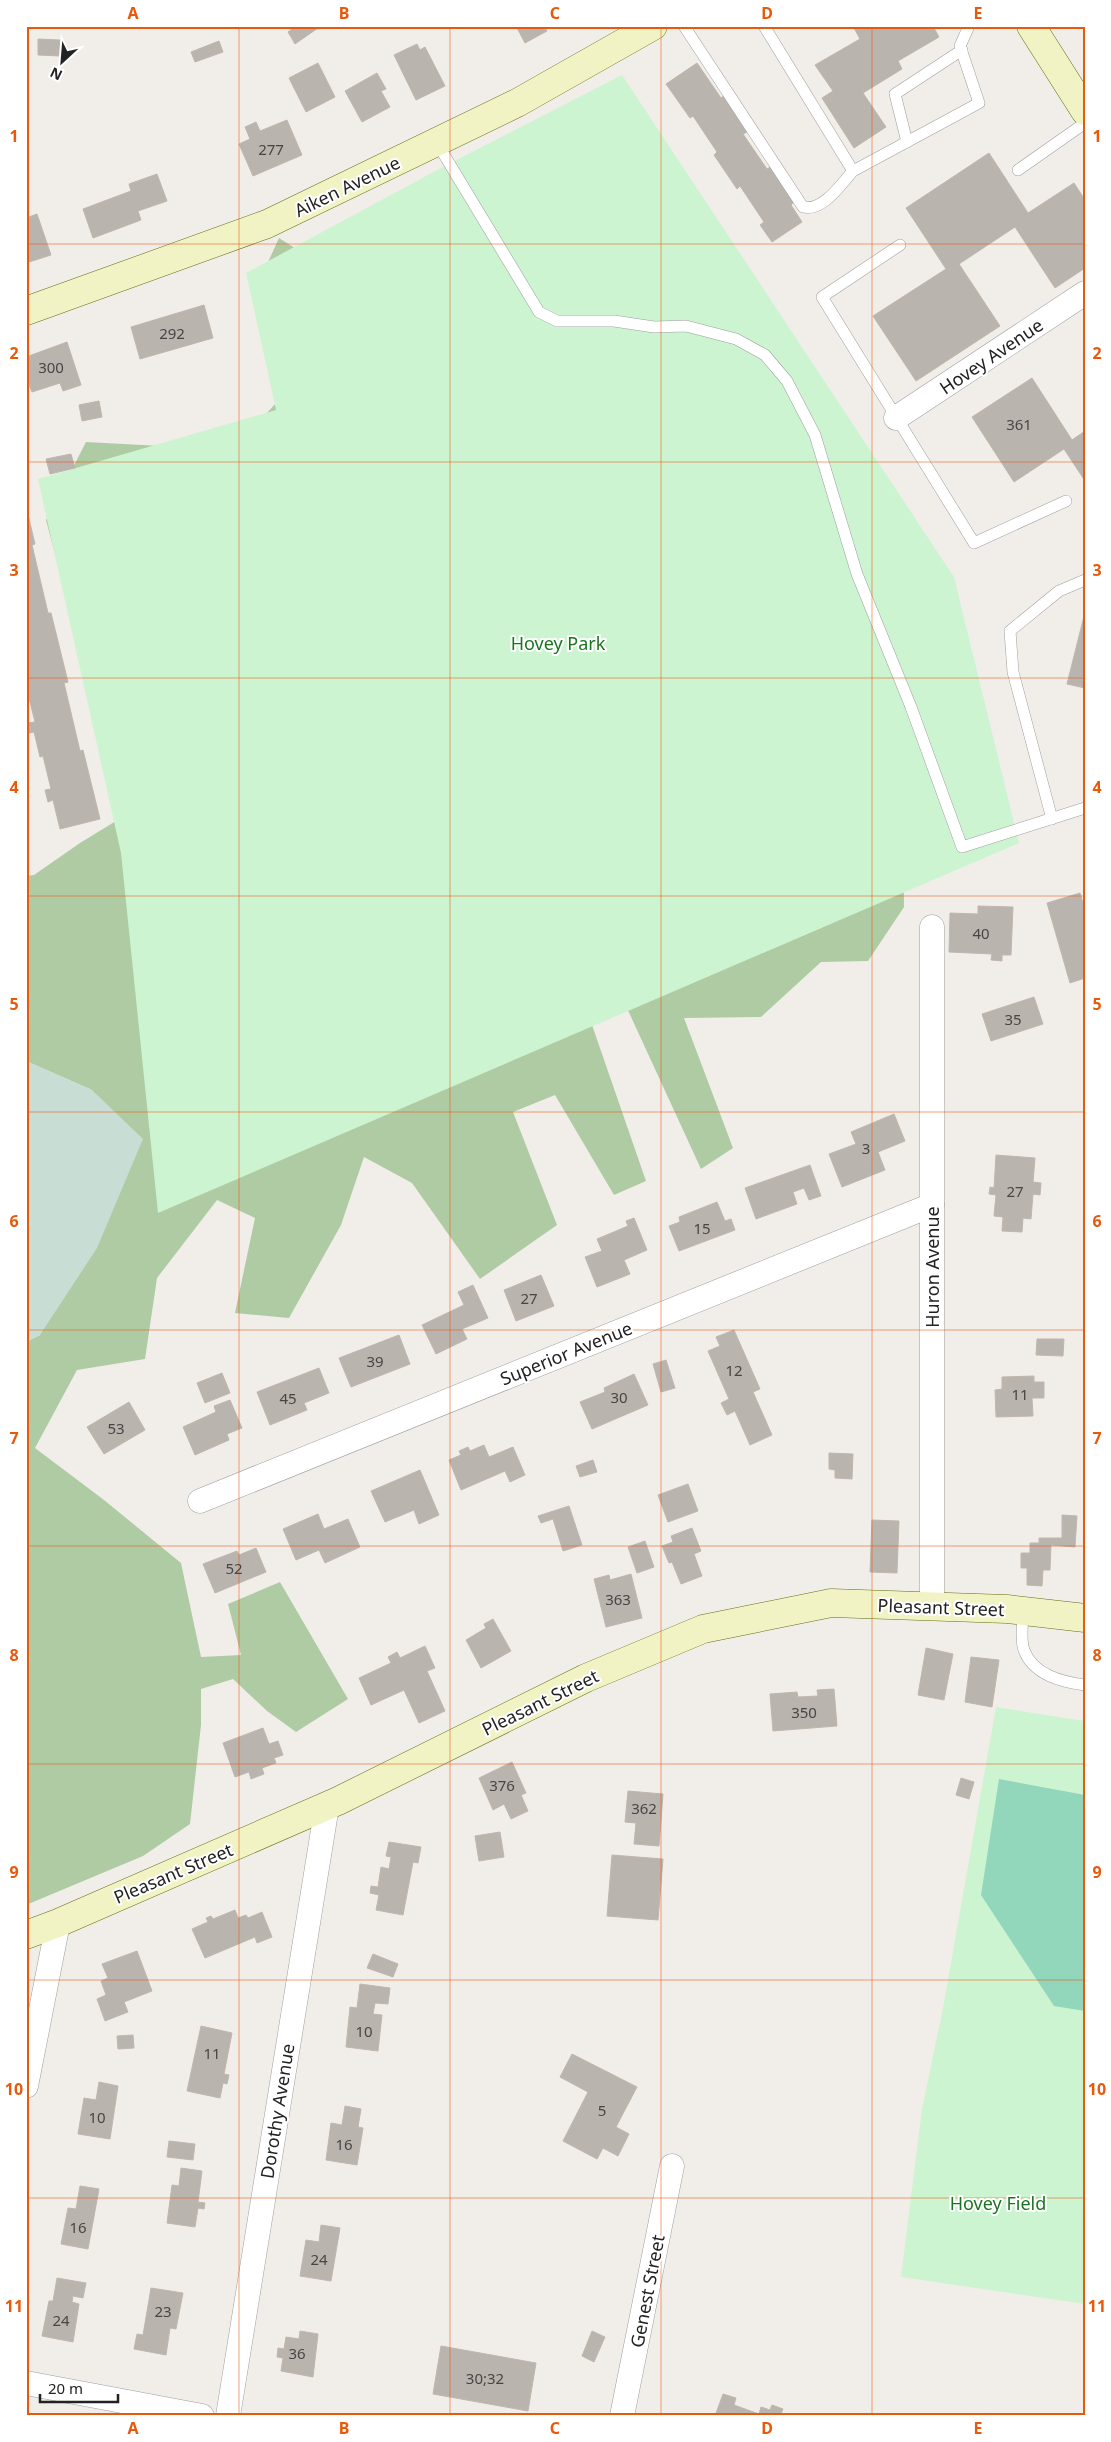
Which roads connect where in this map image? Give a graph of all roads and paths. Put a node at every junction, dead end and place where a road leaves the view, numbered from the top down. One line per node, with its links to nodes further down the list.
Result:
1 (653, 26): 10 (main road, Aiken Avenue)
2 (684, 26): 12 (lane)
3 (764, 26): 12 (lane)
4 (968, 26): 6 (lane)
5 (1031, 26): 7 (main road)
6 (962, 50): 9 (lane); 9 (lane)
7 (1085, 111)
8 (1085, 123): 11 (lane)
9 (907, 142): 12 (lane)
10 (437, 143): 15 (main road, Aiken Avenue); 20 (lane)
11 (1018, 170)
12 (853, 171)
13 (900, 245): 16 (lane)
14 (1085, 293): 16 (street, Hovey Avenue)
15 (26, 311)
16 (896, 418): 17 (lane)
17 (1066, 501)
18 (1085, 580): 20 (lane)
19 (1085, 808): 20 (lane)
20 (1052, 819)
21 (932, 927): 22 (street, Huron Avenue)
22 (932, 1205): 23 (street, Superior Avenue); 24 (street, Huron Avenue)
23 (200, 1501)
24 (932, 1607): 25 (main road, Pleasant Street); 28 (main road, Pleasant Street)
25 (1023, 1611): 26 (main road, Pleasant Street); 27 (lane)
26 (1085, 1618)
27 (1085, 1686)
28 (327, 1806): 29 (main road, Pleasant Street); 35 (street, Dorothy Avenue)
29 (58, 1923): 30 (main road, Pleasant Street); 31 (street)
30 (26, 1934)
31 (26, 2086)
32 (672, 2166): 36 (street, Genest Street)
33 (26, 2384): 34 (street)
34 (202, 2416)
35 (228, 2416)
36 (622, 2416)

